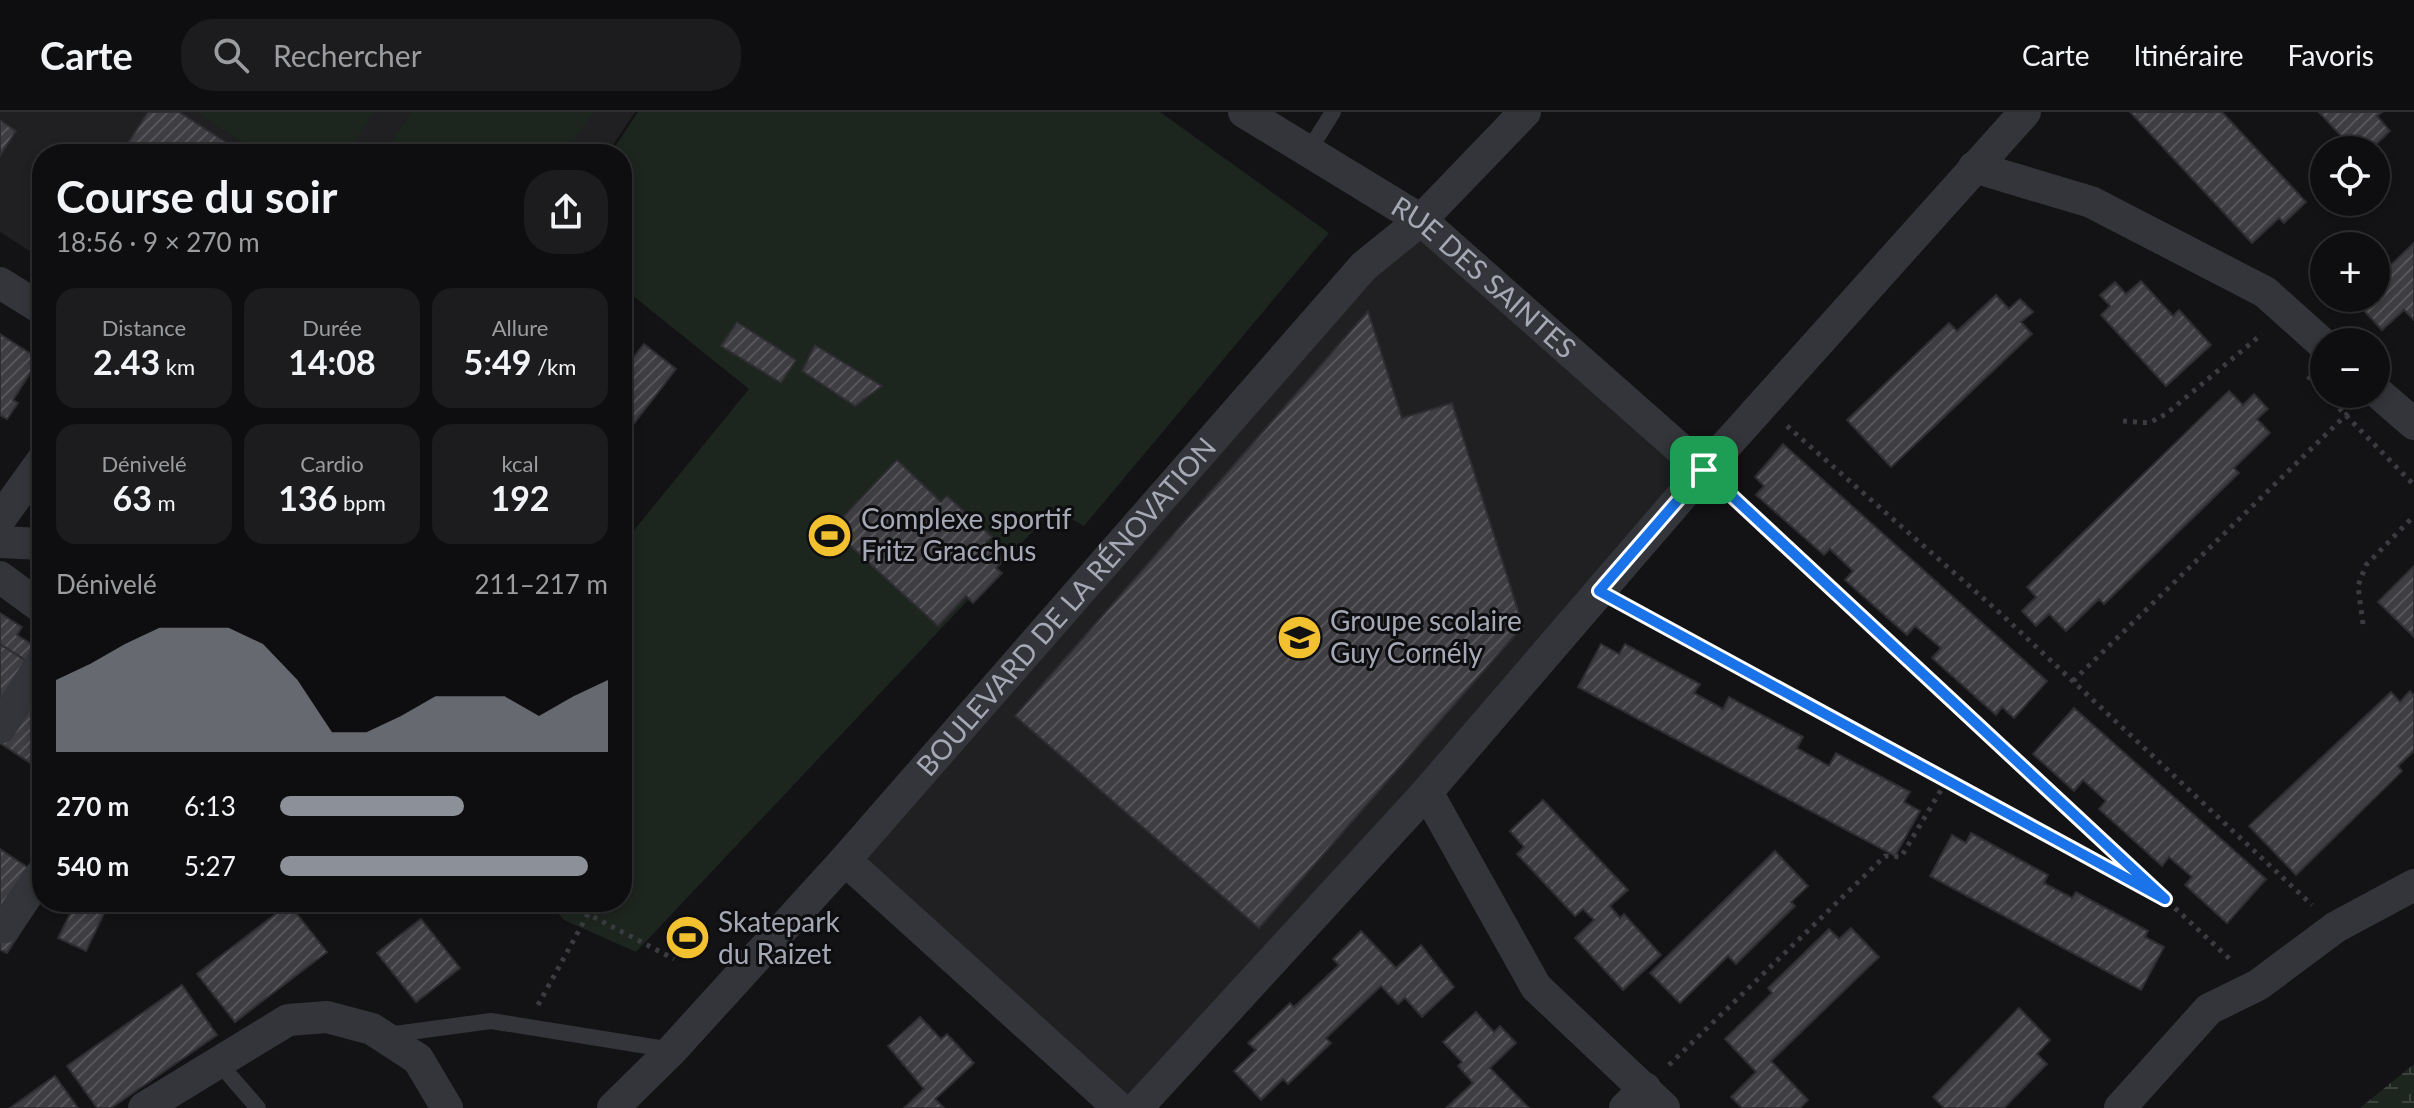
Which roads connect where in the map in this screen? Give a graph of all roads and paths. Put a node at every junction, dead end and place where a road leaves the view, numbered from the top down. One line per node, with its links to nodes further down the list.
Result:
1 (1244, 112): 5 (street, RUE DES SAINTES)
2 (1333, 112): 5 (lane)
3 (1525, 112): 7 (street, BOULEVARD DE LA RÉNOVATION)
4 (2025, 112): 6 (street)
5 (1308, 152): 7 (street, RUE DES SAINTES)
6 (1974, 167): 10 (street); 12 (street)
7 (1421, 220): 19 (street, RUE DES SAINTES); 35 (street, BOULEVARD DE LA RÉNOVATION)
8 (0, 283): 9 (street)
9 (32, 303)
10 (2287, 312): 11 (street); 17 (path)
11 (2310, 333)
12 (1763, 404): 19 (street); 31 (path)
13 (2339, 408): 16 (path)
14 (2354, 408): 16 (path)
15 (2384, 408): 18 (street)
16 (2346, 415): 21 (path); 31 (path)
17 (2123, 421)
18 (2414, 424)
19 (1704, 470): 27 (street); 38 (path)
20 (32, 472): 22 (street)
21 (2414, 485)
22 (5, 501)
23 (2414, 516): 29 (path)
24 (0, 542): 25 (street)
25 (32, 544)
26 (0, 577): 28 (street)
27 (1599, 591): 33 (path); 34 (street)
28 (32, 601)
29 (2363, 624)
30 (32, 678): 32 (street)
31 (2073, 681): 39 (path)
32 (0, 728)
33 (1947, 780): 38 (path); 47 (path)
34 (1427, 792): 47 (street); 53 (street)
35 (845, 860): 45 (street, BOULEVARD DE LA RÉNOVATION); 52 (street)
36 (2414, 885): 39 (street)
37 (32, 887): 40 (street)
38 (2165, 899): 42 (path)
39 (2336, 927): 42 (street)
40 (2, 929)
41 (674, 959): 43 (path)
42 (2258, 985): 54 (street)
43 (526, 1027): 44 (lane); 45 (lane)
44 (382, 1036): 46 (street); 50 (street)
45 (672, 1050): 51 (street, BOULEVARD DE LA RÉNOVATION)
46 (218, 1062): 48 (street); 49 (lane)
47 (1645, 1101)
48 (144, 1108)
49 (258, 1108)
50 (447, 1108)
51 (613, 1108)
52 (1119, 1108)
53 (1137, 1108)
54 (2120, 1108)

